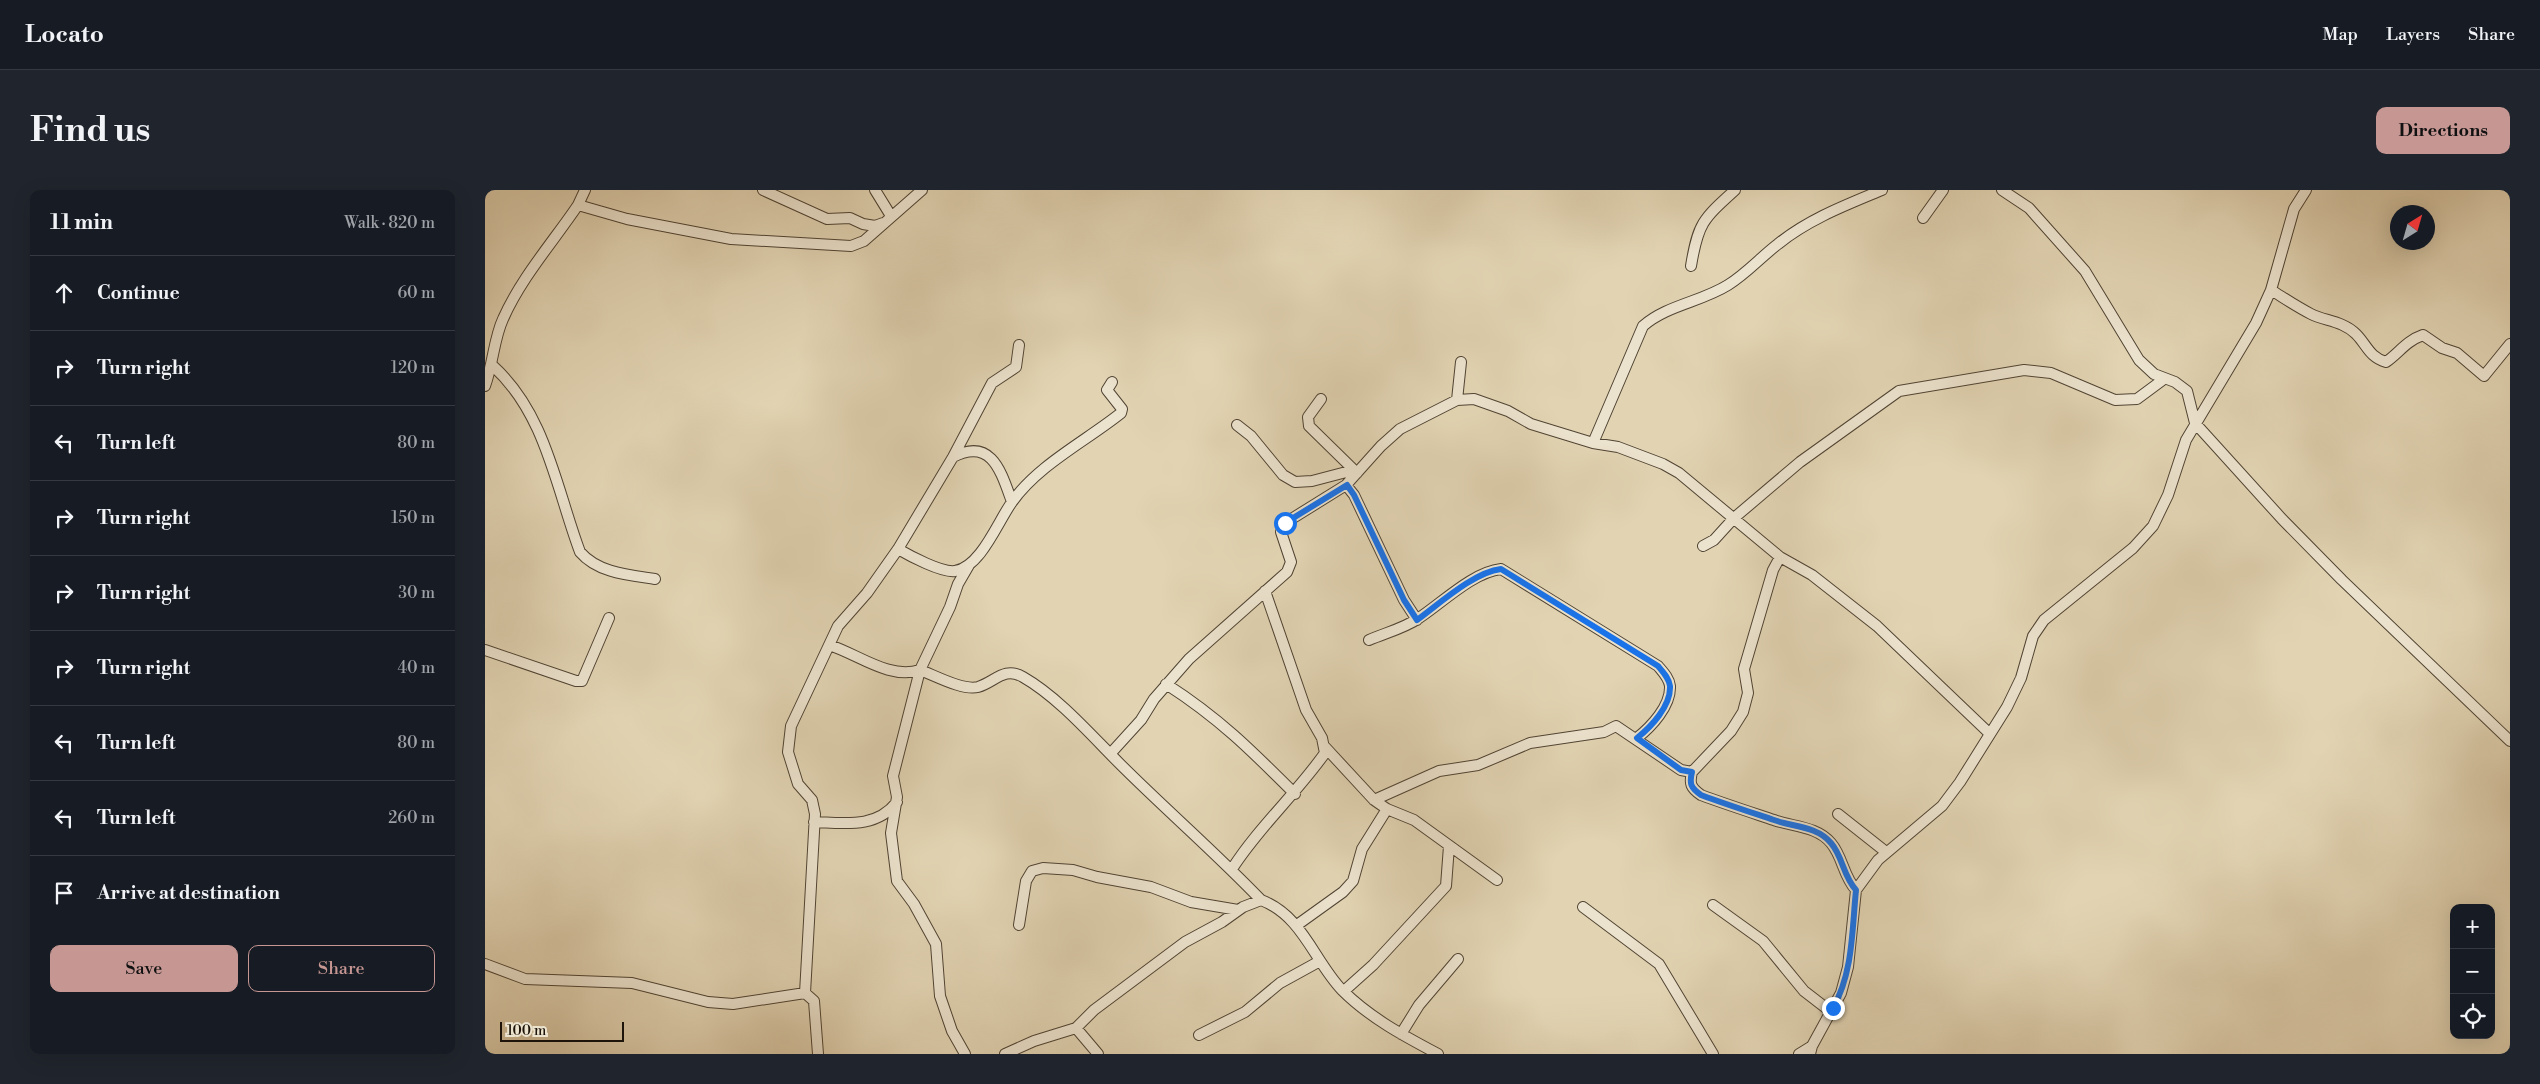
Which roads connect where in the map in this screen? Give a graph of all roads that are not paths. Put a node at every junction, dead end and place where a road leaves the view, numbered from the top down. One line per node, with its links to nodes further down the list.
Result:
1 (585, 190): 10 (street)
2 (763, 190): 12 (street)
3 (875, 190): 12 (street)
4 (922, 190): 12 (street)
5 (1735, 190): 13 (street)
6 (1882, 190): 26 (street)
7 (1943, 190): 11 (street)
8 (2002, 190): 19 (street)
9 (2306, 190): 14 (street)
10 (578, 205): 12 (street); 18 (street)
11 (1923, 218)
12 (887, 220)
13 (1691, 266)
14 (2271, 290): 15 (street); 24 (street)
15 (2510, 344)
16 (1019, 345): 27 (street)
17 (1461, 362): 23 (street)
18 (493, 366): 21 (street); 36 (street)
19 (2164, 379): 24 (street); 31 (street)
20 (1112, 382): 30 (street)
21 (485, 386)
22 (1321, 399): 28 (street)
23 (1457, 400): 26 (street); 28 (street)
24 (2195, 423): 45 (street); 47 (street)
25 (1237, 426): 28 (street)
26 (1593, 443): 31 (street)
27 (953, 457): 30 (street); 33 (street)
28 (1355, 472): 29 (street)
29 (1347, 485): 37 (street); 39 (street)
30 (1012, 502): 35 (street)
31 (1734, 518): 32 (street); 34 (street)
32 (1703, 546)
33 (898, 549): 35 (street); 41 (street)
34 (1780, 557): 45 (street); 50 (street)
35 (969, 565): 43 (street)
36 (655, 579)
37 (1265, 591): 44 (street); 48 (street)
38 (609, 618): 42 (street)
39 (1417, 620): 40 (street); 46 (street)
40 (1369, 640)
41 (829, 645): 43 (street); 56 (street)
42 (485, 650)
43 (920, 670): 49 (street); 53 (street)
44 (1166, 684): 49 (street); 51 (street)
45 (1989, 733): 58 (street)
46 (1637, 738): 50 (street); 52 (street)
47 (2510, 741)
48 (1325, 747): 51 (street); 52 (street)
49 (1111, 753): 59 (street)
50 (1692, 772): 61 (street)
51 (1295, 794): 59 (street)
52 (1374, 800): 54 (street)
53 (897, 802): 56 (street); 79 (street)
54 (1387, 809): 57 (street); 67 (street)
55 (1838, 814): 58 (street)
56 (815, 822): 72 (street)
57 (1449, 846): 60 (street); 71 (street)
58 (1887, 852): 61 (street)
59 (1232, 869): 62 (street)
60 (1497, 880)
61 (1856, 890): 73 (street)
62 (1261, 900): 65 (street); 67 (street)
63 (1713, 905): 73 (street)
64 (1583, 907): 83 (street)
65 (1238, 910): 66 (street); 74 (street)
66 (1019, 925)
67 (1297, 926): 69 (street)
68 (1459, 959): 75 (street)
69 (1320, 961): 71 (street); 76 (street)
70 (485, 964): 72 (street)
71 (1344, 992): 75 (street)
72 (805, 993): 78 (street)
73 (1833, 1008): 77 (street)
74 (1076, 1028): 80 (street); 81 (street)
75 (1401, 1034): 82 (street)
76 (1199, 1035)
77 (1811, 1050): 84 (street)
78 (818, 1054)
79 (965, 1054)
80 (1005, 1054)
81 (1098, 1054)
82 (1438, 1054)
83 (1713, 1054)
84 (1799, 1054)

